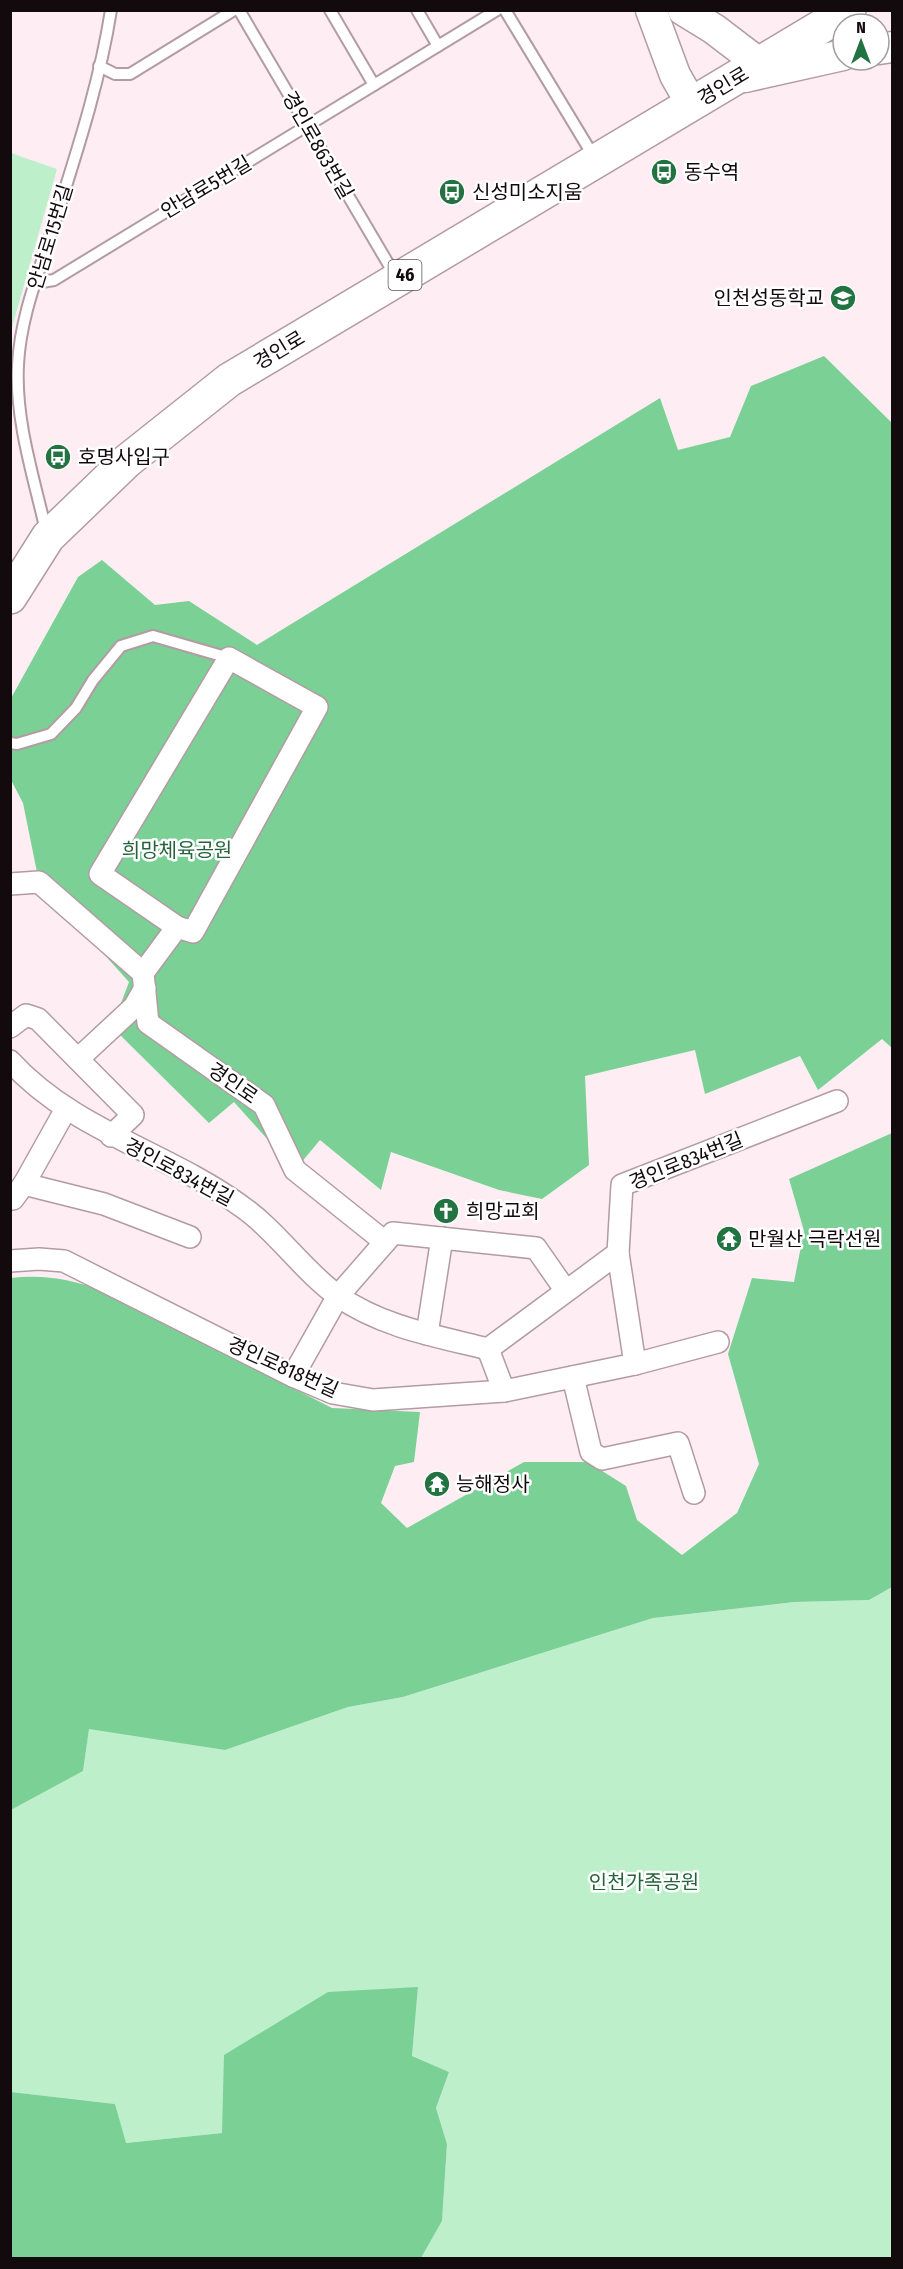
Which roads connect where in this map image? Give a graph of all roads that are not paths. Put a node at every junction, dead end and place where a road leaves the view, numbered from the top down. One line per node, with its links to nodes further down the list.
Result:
1 (111, 10): 13 (lane, 안남로15번길)
2 (234, 10): 13 (lane)
3 (239, 10): 17 (lane, 경인로863번길)
4 (330, 10): 15 (lane)
5 (417, 10): 11 (lane)
6 (497, 10): 11 (lane, 안남로5번길)
7 (505, 10): 18 (lane)
8 (651, 10): 16 (street)
9 (683, 10): 14 (street)
10 (849, 10): 14 (main road, 경인로 / 46)
11 (438, 46): 15 (lane, 안남로5번길)
12 (831, 57): 14 (street)
13 (99, 66): 20 (lane, 안남로15번길)
14 (747, 72): 16 (main road, 경인로 / 46)
15 (374, 85): 17 (lane, 안남로5번길)
16 (692, 105): 18 (main road, 경인로 / 46)
17 (307, 126): 19 (lane, 경인로863번길); 20 (lane, 안남로5번길)
18 (597, 162): 19 (main road, 경인로 / 46)
19 (397, 280): 21 (main road, 경인로 / 46)
20 (36, 283): 21 (lane, 안남로15번길)
21 (48, 537): 22 (main road, 경인로 / 46)
22 (10, 597)
23 (229, 658): 24 (lane); 26 (street); 26 (street)
24 (10, 743)
25 (10, 884): 27 (street)
26 (177, 927): 27 (street)
27 (144, 981): 29 (street); 37 (street, 경인로)
28 (10, 1027): 29 (street)
29 (78, 1059): 33 (street)
30 (10, 1061): 32 (street, 경인로834번길)
31 (837, 1101): 38 (street, 경인로834번길)
32 (66, 1109): 33 (street, 경인로834번길); 34 (street)
33 (111, 1136): 41 (street, 경인로834번길)
34 (15, 1196): 35 (street)
35 (190, 1238)
36 (442, 1238): 37 (street); 40 (street); 42 (street)
37 (385, 1242): 41 (street)
38 (618, 1253): 40 (street); 45 (street)
39 (10, 1261): 46 (street, 경인로818번길)
40 (566, 1292): 44 (street)
41 (338, 1296): 42 (street, 경인로834번길); 46 (street)
42 (427, 1334): 44 (street, 경인로834번길)
43 (718, 1342): 45 (street, 경인로818번길)
44 (488, 1349): 48 (street)
45 (635, 1364): 47 (street, 경인로818번길)
46 (293, 1376): 48 (street, 경인로818번길)
47 (573, 1377): 48 (street, 경인로818번길); 49 (street)
48 (504, 1391)
49 (694, 1493)

